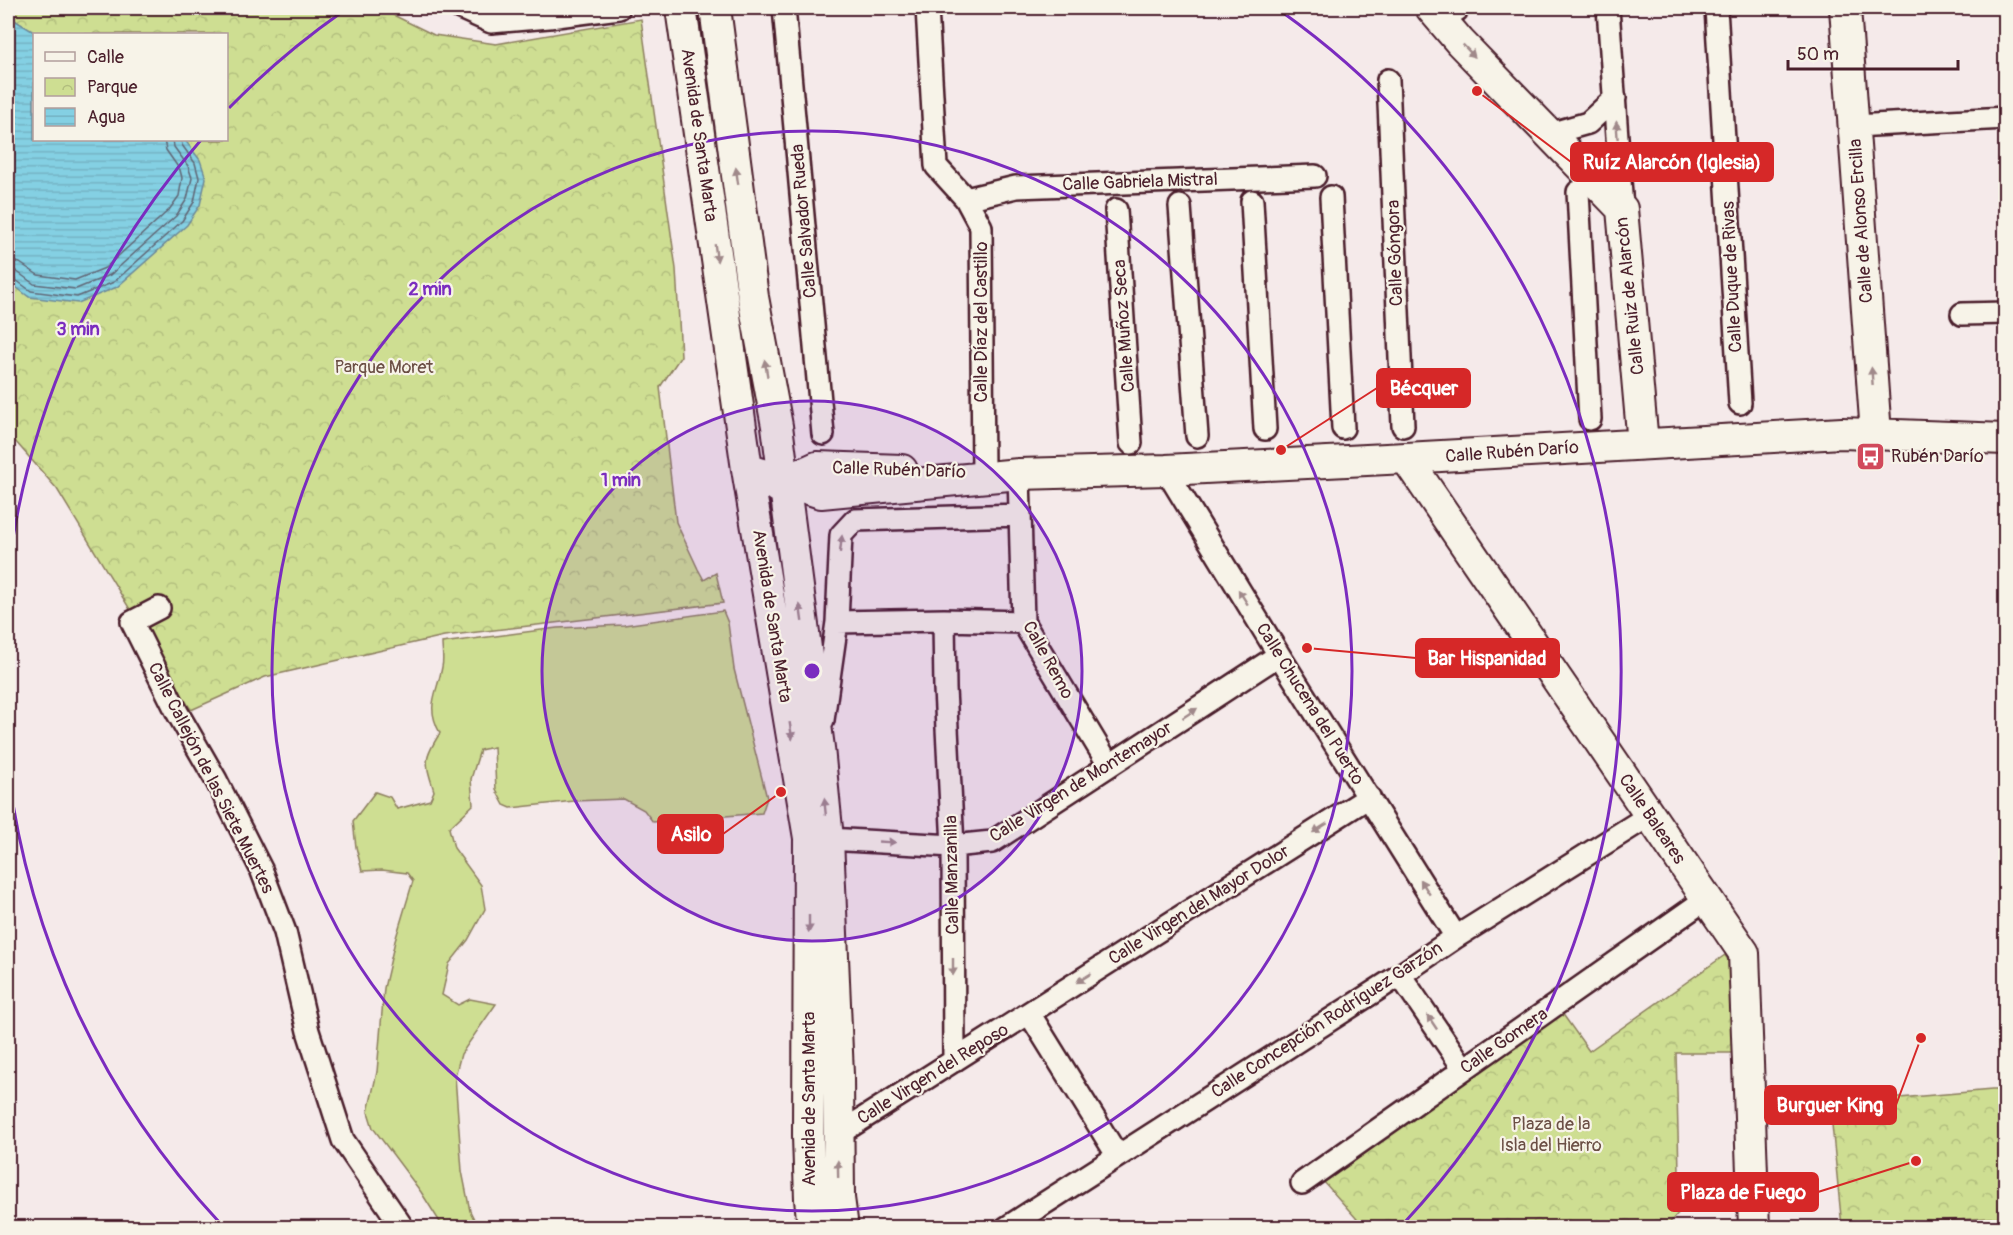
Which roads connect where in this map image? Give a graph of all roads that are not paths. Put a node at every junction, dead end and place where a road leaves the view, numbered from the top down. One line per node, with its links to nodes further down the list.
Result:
1 (460, 8): 2 (street)
2 (619, 8)
3 (681, 8): 39 (street, Avenida de Santa Marta, one-way to 39)
4 (715, 8): 28 (street, Avenida de Santa Marta, one-way to 4)
5 (784, 8): 32 (street, Calle Salvador Rueda)
6 (927, 8): 19 (street, Calle Díaz del Castillo)
7 (1448, 8): 15 (street, Calle Ruiz de Alarcón, one-way to 15)
8 (1608, 8): 12 (street)
9 (1716, 8): 26 (street, Calle Duque de Rivas)
10 (1845, 8): 14 (street, Calle de Alonso Ercilla)
11 (1388, 80): 29 (street, Calle Góngora)
12 (1615, 98): 15 (street); 22 (street, one-way to 12)
13 (2006, 118): 14 (street)
14 (1854, 126): 33 (street, Calle de Alonso Ercilla, one-way to 14)
15 (1549, 134): 22 (street, Calle Ruiz de Alarcón)
16 (1315, 176): 19 (street, Calle Gabriela Mistral)
17 (1578, 192): 27 (street)
18 (1332, 197): 30 (street)
19 (966, 199): 41 (street, Calle Díaz del Castillo)
20 (1252, 201): 31 (street)
21 (1180, 206): 34 (street)
22 (1622, 209): 37 (street, Calle Ruiz de Alarcón)
23 (1116, 210): 36 (street, Calle Muñoz Seca)
24 (2006, 313): 25 (street)
25 (1962, 314)
26 (1740, 403)
27 (1590, 419)
28 (777, 426): 43 (street); 44 (street, Avenida de Santa Marta)
29 (1403, 426)
30 (1343, 428)
31 (1265, 429)
32 (823, 434)
33 (1876, 434): 35 (street, Calle Rubén Darío); 37 (street, Calle Rubén Darío)
34 (1197, 436)
35 (2006, 439)
36 (1131, 443)
37 (1643, 444): 38 (street, Calle Rubén Darío)
38 (1406, 458): 40 (street, Calle Rubén Darío); 56 (street, Calle Baleares)
39 (747, 469): 44 (street, Calle Rubén Darío); 45 (street, Avenida de Santa Marta)
40 (1166, 470): 42 (street, Calle Rubén Darío); 52 (street, Calle Chucena del Puerto, one-way to 40)
41 (983, 472): 42 (street, Calle Rubén Darío); 43 (street, Calle Rubén Darío)
42 (1018, 474): 43 (street, Calle Rubén Darío); 46 (street, Calle Remo)
43 (819, 480): 44 (street, Calle Rubén Darío); 47 (street)
44 (783, 483): 45 (street); 47 (street, Avenida de Santa Marta)
45 (754, 507): 57 (street, Avenida de Santa Marta, one-way to 57)
46 (1020, 515): 50 (street, one-way to 46); 51 (street, Calle Remo)
47 (791, 540): 53 (street, Avenida de Santa Marta, one-way to 47)
48 (159, 608): 69 (street, Calle Callejón de las Siete Muertes)
49 (944, 620): 50 (street); 51 (street); 58 (street, Calle Manzanilla)
50 (837, 622): 53 (street)
51 (1023, 622): 54 (street, Calle Remo)
52 (1279, 655): 54 (street, Calle Virgen de Montemayor, one-way to 52); 55 (street, Calle Chucena del Puerto)
53 (819, 748): 57 (street, Avenida de Santa Marta, one-way to 53)
54 (1109, 765): 58 (street, Calle Virgen de Montemayor)
55 (1369, 797): 60 (street, Calle Chucena del Puerto, one-way to 55); 62 (street, Calle Virgen del Mayor Dolor, one-way to 62)
56 (1650, 815): 59 (street, Calle Baleares); 60 (street, Calle Concepción Rodríguez Garzón)
57 (819, 838): 58 (street, Calle Virgen de Montemayor, one-way to 58); 65 (street, Avenida de Santa Marta); 66 (street, Avenida de Santa Marta, one-way to 66)
58 (953, 846): 63 (street, Calle Manzanilla, one-way to 63)
59 (1706, 899): 64 (street, Calle Gomera); 73 (street, Calle Baleares)
60 (1456, 937): 61 (street, Calle Concepción Rodríguez Garzón)
61 (1400, 975): 64 (street, one-way to 61); 67 (street, Calle Concepción Rodríguez Garzón)
62 (1029, 1013): 63 (street, Calle Virgen del Reposo); 67 (street)
63 (954, 1061): 65 (street, Calle Virgen del Reposo)
64 (1464, 1070): 68 (street, Calle Gomera)
65 (837, 1135): 66 (street); 71 (street, Avenida de Santa Marta, one-way to 65)
66 (807, 1136): 70 (street, Avenida de Santa Marta)
67 (1117, 1155): 72 (street, Calle Concepción Rodríguez Garzón)
68 (1302, 1183)
69 (403, 1227)
70 (813, 1227)
71 (843, 1227)
72 (1006, 1227)
73 (1754, 1227)

